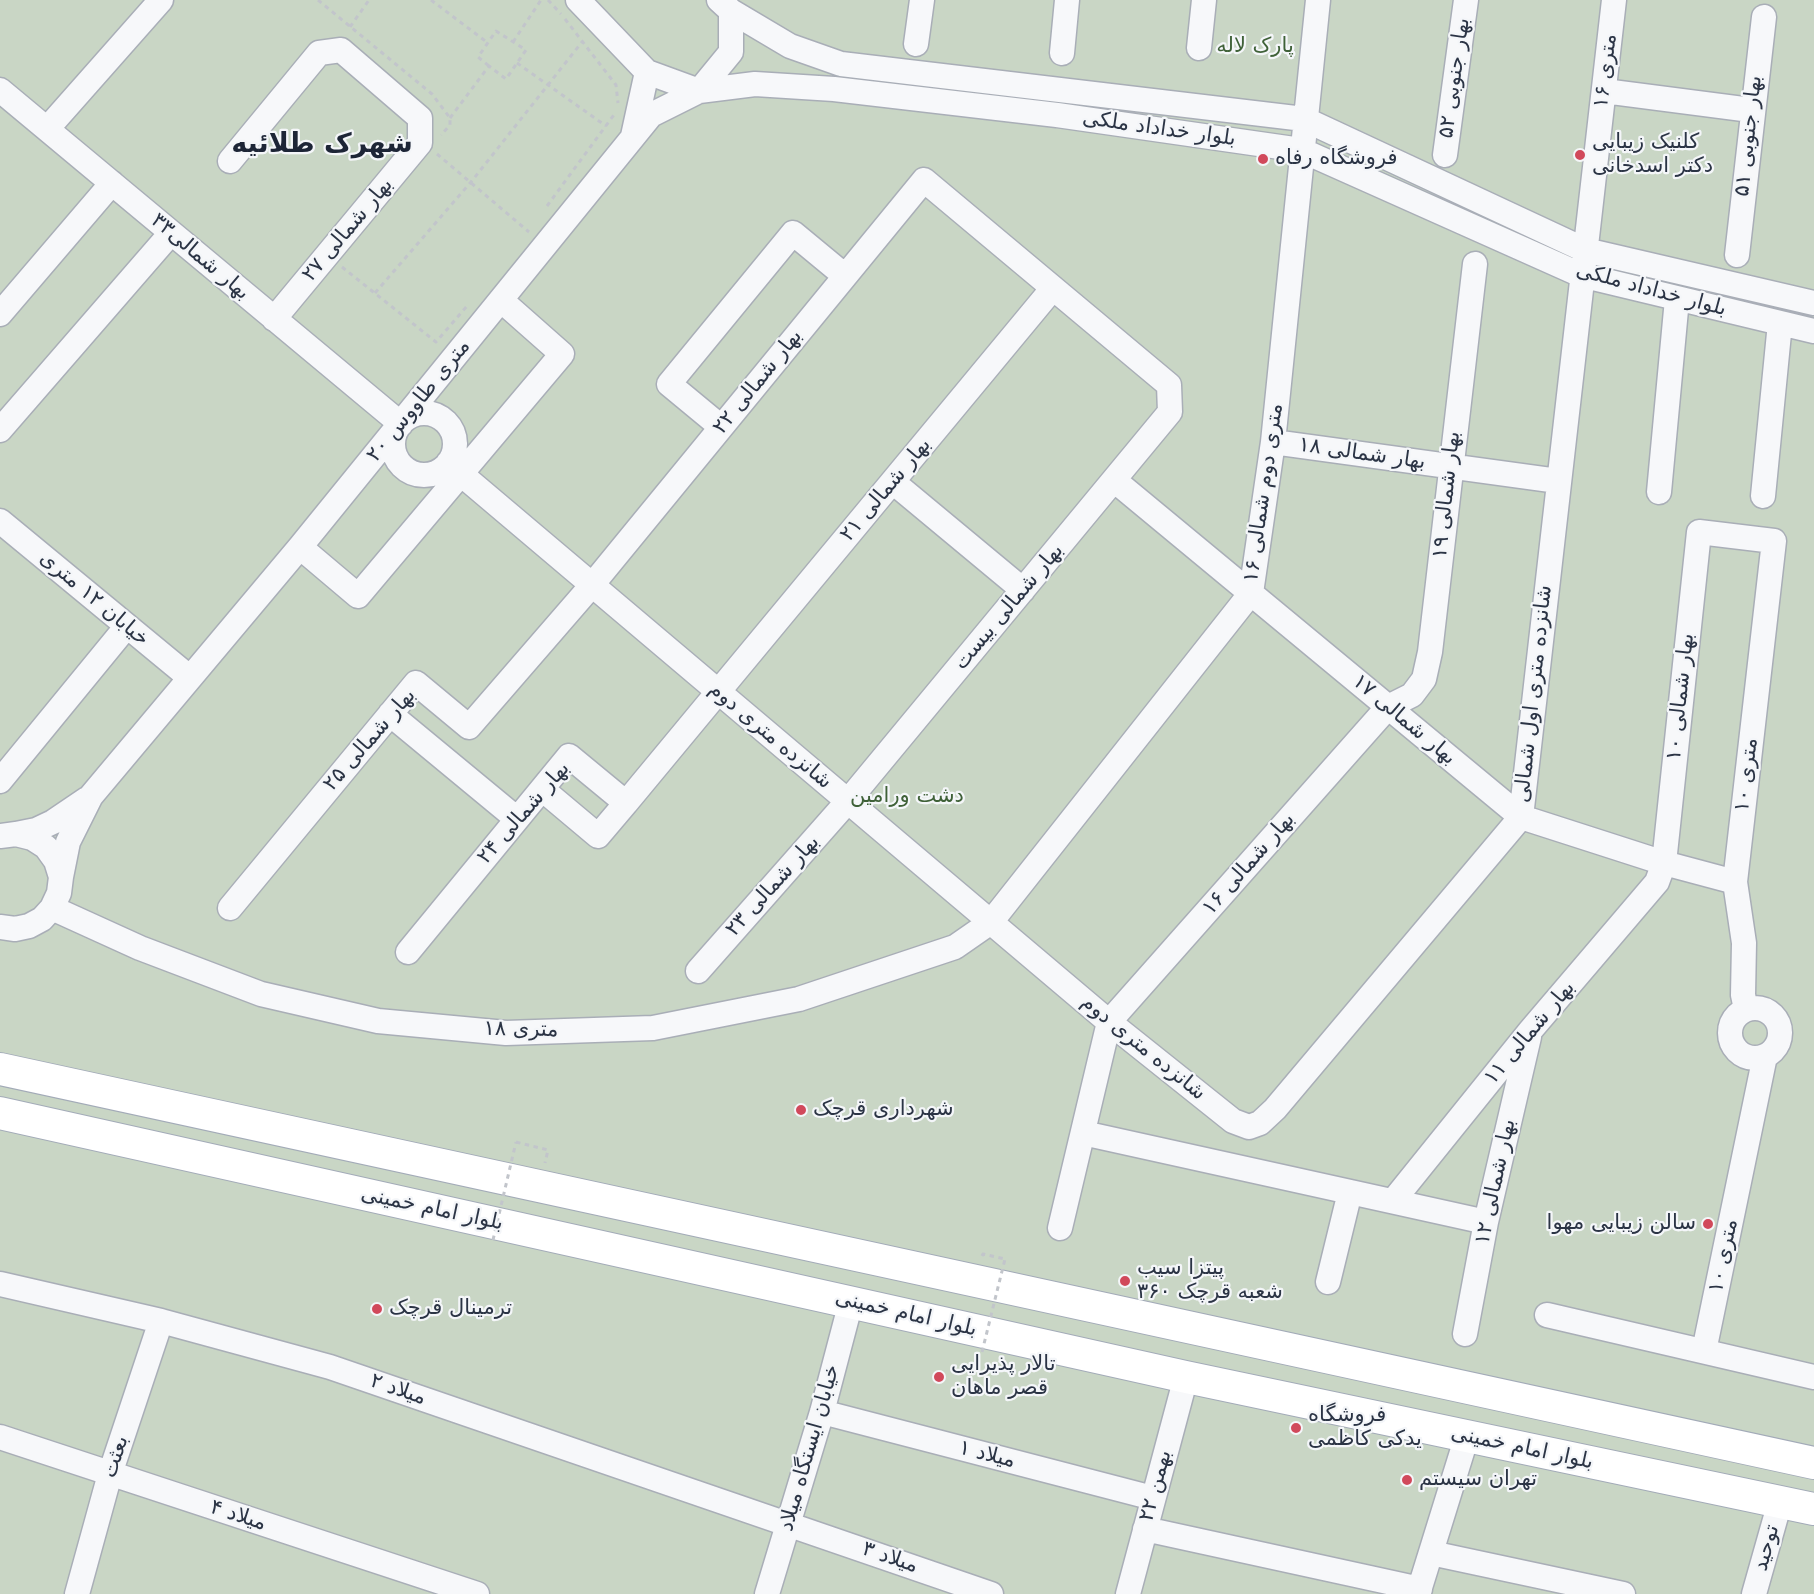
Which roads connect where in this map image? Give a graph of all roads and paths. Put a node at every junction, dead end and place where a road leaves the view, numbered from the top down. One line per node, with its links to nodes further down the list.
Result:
1 (160, 0): 33 (street)
2 (369, 0): 15 (path)
3 (431, 0): 18 (path)
4 (541, 0): 16 (path)
5 (548, 0): 17 (path)
6 (578, 0): 24 (street, بلوار خداداد ملکی)
7 (922, 0): 19 (street)
8 (1067, 0): 21 (street)
9 (1204, 0): 20 (street)
10 (1318, 0): 31 (street, ۱۶ متری دوم شمالی)
11 (1466, 0): 37 (street, بهار جنوبی ۵۲)
12 (1614, 0): 28 (street, ۱۶ متری)
13 (725, 6): 27 (street, ۲۰ متری طاووس); 31 (street, بلوار خداداد ملکی)
14 (1764, 17): 29 (street, بهار جنوبی ۵۱)
15 (351, 27)
16 (513, 42): 18 (path); 22 (path)
17 (582, 42): 25 (path); 32 (path)
18 (488, 43): 23 (path)
19 (916, 44)
20 (1198, 48)
21 (1062, 53)
22 (517, 63): 23 (path); 25 (path)
23 (489, 66): 30 (path)
24 (646, 72): 27 (street, بلوار خداداد ملکی); 34 (street)
25 (547, 84): 32 (path); 39 (path)
26 (0, 90): 33 (street, بهار شمالی۳۳)
27 (699, 91): 34 (street, ۲۰ متری طاووس); 36 (street, بلوار خداداد ملکی)
28 (1604, 91): 29 (street); 44 (street, ۱۶ متری)
29 (1751, 110): 45 (street, بهار جنوبی ۵۱)
30 (450, 118)
31 (1304, 119): 36 (street, ۱۶ متری دوم شمالی); 44 (street, بلوار خداداد ملکی)
32 (606, 127): 41 (path)
33 (47, 129): 40 (street, بهار شمالی۳۳)
34 (633, 138): 53 (street, ۲۰ متری طاووس)
35 (430, 149): 39 (path)
36 (1301, 150): 47 (street, بلوار خداداد ملکی); 63 (street, ۱۶ متری دوم شمالی)
37 (1445, 155)
38 (230, 160): 56 (street, بهار شمالی ۲۷)
39 (471, 182): 43 (path); 50 (path)
40 (112, 183): 42 (street, بهار شمالی۳۳); 55 (street)
41 (542, 213)
42 (171, 233): 56 (street, بهار شمالی۳۳); 62 (street)
43 (523, 239)
44 (1585, 250): 47 (street, شانزده متری اول شمالی); 54 (street, بلوار خداداد ملکی)
45 (1737, 255)
46 (1475, 264): 64 (street, بهار شمالی ۱۹)
47 (1581, 275): 52 (street, بلوار خداداد ملکی); 67 (street, شانزده متری اول شمالی)
48 (846, 276): 49 (street, بهار شمالی ۲۲); 61 (street, بهار شمالی ۲۲); 61 (street)
49 (1053, 288): 66 (street, بهار شمالی بیست); 68 (street, بهار شمالی ۲۱)
50 (375, 293)
51 (472, 299): 59 (path)
52 (1677, 299): 57 (street, بلوار خداداد ملکی); 69 (street)
53 (502, 301): 60 (street, ۲۰ متری طاووس); 65 (street)
54 (1814, 303)
55 (0, 314)
56 (274, 319): 60 (street, بهار شمالی۳۳)
57 (1780, 323): 58 (street, بلوار خداداد ملکی); 70 (street)
58 (1814, 331)
59 (436, 342)
60 (400, 424): 65 (street); 65 (street); 73 (street, ۲۰ متری طاووس)
61 (721, 427): 74 (street, بهار شمالی ۲۲)
62 (0, 430)
63 (1273, 442): 64 (street, بهار شمالی ۱۸); 76 (street, ۱۶ متری دوم شمالی)
64 (1450, 466): 67 (street, بهار شمالی ۱۸); 80 (street, بهار شمالی ۱۹)
65 (455, 469): 73 (street); 74 (street, شانزده متری دوم)
66 (1114, 480): 75 (street, بهار شمالی بیست); 76 (street, بهار شمالی ۱۷)
67 (1557, 481): 89 (street, شانزده متری اول شمالی)
68 (893, 482): 75 (street); 79 (street, بهار شمالی ۲۱)
69 (1659, 492)
70 (1763, 496)
71 (0, 521): 77 (street, خیابان ۱۲ متری)
72 (1699, 532): 92 (street, بهار شمالی ۱۰); 94 (street, ۱۰ متری)
73 (300, 547): 78 (street, ۲۰ متری طاووس)
74 (592, 585): 79 (street, شانزده متری دوم); 82 (street)
75 (1023, 590): 87 (street, بهار شمالی بیست)
76 (1251, 593): 80 (street, بهار شمالی ۱۷); 97 (street, ۱۶ متری دوم شمالی)
77 (127, 626): 78 (street, خیابان ۱۲ متری); 84 (street)
78 (189, 677): 86 (street, ۲۰ متری طاووس)
79 (719, 692): 87 (street, شانزده متری دوم); 88 (street)
80 (1388, 707): 89 (street, بهار شمالی ۱۷); 102 (street, بهار شمالی ۱۶)
81 (390, 714): 82 (street, بهار شمالی ۲۵); 83 (street); 96 (street, بهار شمالی ۲۵)
82 (470, 727): 83 (street)
83 (444, 758): 90 (street)
84 (0, 781)
85 (542, 789): 88 (street); 88 (street, بهار شمالی ۲۴); 90 (street, بهار شمالی ۲۴)
86 (91, 796): 91 (street, ۲۰ متری طاووس); 93 (street, ۲۰ متری طاووس)
87 (848, 801): 97 (street, شانزده متری دوم); 100 (street, بهار شمالی ۲۳)
88 (626, 803)
89 (1521, 817): 92 (street, بهار شمالی ۱۷); 107 (street, شانزده متری اول شمالی)
90 (517, 819): 99 (street, بهار شمالی ۲۴)
91 (8, 835): 93 (street)
92 (1664, 863): 94 (street, بهار شمالی ۱۷); 103 (street, بهار شمالی ۱۱)
93 (61, 877): 95 (street, ۲۰ متری طاووس)
94 (1735, 882): 101 (street, ۱۰ متری)
95 (52, 908): 97 (street, ۱۸ متری); 98 (street)
96 (230, 908)
97 (991, 922): 102 (street, شانزده متری دوم)
98 (0, 927)
99 (408, 952)
100 (698, 971)
101 (1746, 1009): 104 (street); 104 (street)
102 (1109, 1022): 107 (street, شانزده متری دوم); 108 (street)
103 (1530, 1031): 111 (street, بهار شمالی ۱۱); 112 (street, بهار شمالی ۱۲)
104 (1765, 1056): 122 (street, ۱۰ متری)
105 (0, 1069): 129 (main road)
106 (0, 1113): 118 (main road, بلوار امام خمینی)
107 (1233, 1120)
108 (1083, 1133): 110 (street); 113 (street)
109 (548, 1150): 114 (path, bridge)
110 (1350, 1192): 111 (street); 116 (street)
111 (1393, 1202): 112 (street)
112 (1486, 1222): 121 (street, بهار شمالی ۱۲)
113 (1060, 1228)
114 (493, 1240)
115 (982, 1254): 123 (path, bridge)
116 (1328, 1282)
117 (0, 1284): 120 (street, میلاد ۲)
118 (851, 1302): 124 (main road, بلوار امام خمینی); 126 (street, خیابان ایستگاه میلاد)
119 (1547, 1314): 122 (street)
120 (161, 1321): 130 (street, بعثت); 134 (street, میلاد ۲)
121 (1465, 1334)
122 (1704, 1350): 125 (street)
123 (982, 1352)
124 (1186, 1377): 127 (main road, بلوار امام خمینی); 131 (street, ۲۲ بهمن)
125 (1814, 1377)
126 (822, 1412): 131 (street, میلاد ۱); 134 (street, خیابان ایستگاه میلاد)
127 (1467, 1436): 132 (main road, بلوار امام خمینی); 136 (street)
128 (0, 1437): 130 (street, میلاد ۴)
129 (1814, 1463)
130 (110, 1474): 138 (street, بعثت); 139 (street, میلاد ۴)
131 (1153, 1498): 135 (street, ۲۲ بهمن)
132 (1780, 1502): 133 (main road, بلوار امام خمینی); 144 (street, توحید)
133 (1814, 1509)
134 (788, 1522): 140 (street, خیابان ایستگاه میلاد); 141 (street, میلاد ۳)
135 (1145, 1529): 137 (street); 142 (street, ۲۲ بهمن)
136 (1431, 1554): 137 (street); 143 (street)
137 (1419, 1592)
138 (77, 1594)
139 (477, 1594)
140 (767, 1594)
141 (991, 1594)
142 (1128, 1594)
143 (1623, 1594)
144 (1754, 1594)

